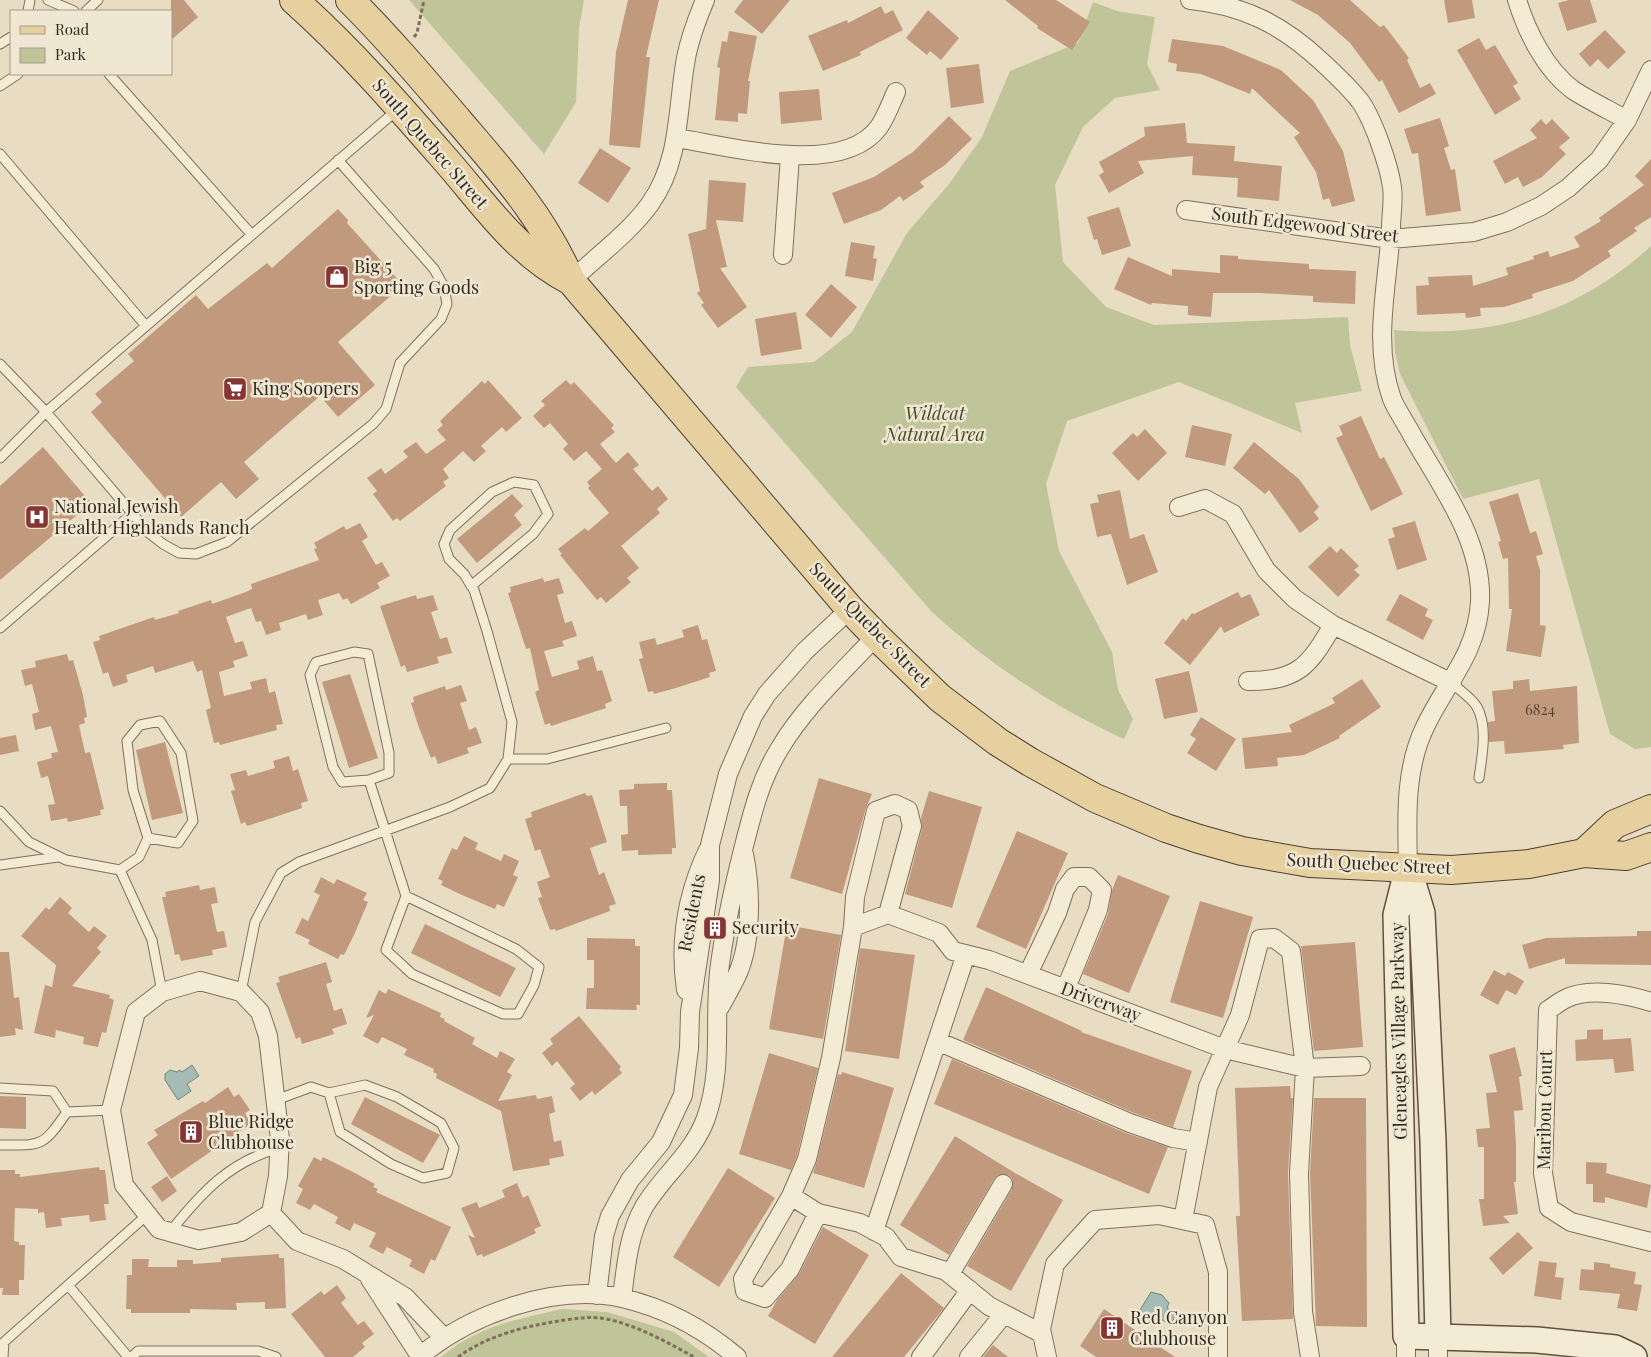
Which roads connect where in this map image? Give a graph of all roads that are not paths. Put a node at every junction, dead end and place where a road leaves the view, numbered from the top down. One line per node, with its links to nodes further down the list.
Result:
1 (48, 0): 8 (lane)
2 (98, 0): 9 (lane)
3 (294, 0): 15 (main road, South Quebec Street)
4 (350, 0): 25 (main road, South Quebec Street)
5 (705, 0): 17 (street)
6 (1190, 0): 23 (street)
7 (1517, 0): 16 (street)
8 (72, 10)
9 (87, 10)
10 (1651, 70): 16 (street, South Edgewood Street)
11 (16, 75): 13 (lane)
12 (110, 75): 22 (lane)
13 (0, 86)
14 (896, 92): 19 (street)
15 (400, 108): 20 (lane); 25 (main road, South Quebec Street)
16 (1627, 120): 23 (street, South Edgewood Street)
17 (676, 138): 19 (street); 25 (street)
18 (0, 154): 26 (lane)
19 (790, 156): 24 (street)
20 (338, 160): 22 (lane); 31 (lane)
21 (1186, 210): 23 (street, South Edgewood Street)
22 (252, 235): 26 (lane)
23 (1390, 239): 38 (street)
24 (783, 255)
25 (571, 280): 33 (main road, South Quebec Street)
26 (146, 326): 28 (lane)
27 (0, 364): 28 (lane)
28 (46, 412): 29 (lane); 31 (lane)
29 (0, 458)
30 (1179, 507): 34 (street)
31 (132, 514): 35 (lane)
32 (472, 586): 32 (lane); 40 (lane)
33 (850, 609): 36 (main road, South Quebec Street); 88 (street)
34 (1333, 625): 37 (street); 38 (street)
35 (0, 628)
36 (876, 636): 51 (main road, South Quebec Street); 89 (street)
37 (1248, 681)
38 (1452, 683): 41 (lane); 51 (street)
39 (666, 728): 40 (lane)
40 (508, 759): 45 (lane)
41 (1479, 778)
42 (369, 780): 42 (lane); 45 (lane)
43 (1651, 809): 48 (main road)
44 (0, 811): 49 (lane)
45 (384, 830): 53 (lane); 60 (lane)
46 (148, 838): 46 (lane); 52 (lane)
47 (1651, 847): 48 (main road, South Quebec Street)
48 (1584, 853): 51 (main road, South Quebec Street)
49 (59, 857): 50 (lane); 52 (lane)
50 (0, 865)
51 (1408, 867): 83 (street, Gleneagles Village Parkway); 95 (street, Gleneagles Village Parkway)
52 (120, 870): 59 (lane)
53 (406, 896): 53 (lane)
54 (888, 914): 55 (street); 55 (street); 56 (street, Driverway)
55 (853, 927): 75 (street)
56 (966, 954): 57 (street, Driverway); 62 (street)
57 (1028, 974): 58 (street, Driverway); 58 (street)
58 (1066, 988): 63 (street, Driverway)
59 (162, 992): 60 (street); 69 (street)
60 (241, 992): 68 (street)
61 (1651, 1002): 82 (street, Maribou Court)
62 (937, 1041): 71 (street); 80 (street)
63 (1224, 1049): 65 (street, Driverway); 65 (street); 71 (street)
64 (1361, 1066): 65 (street, Driverway)
65 (1305, 1068): 106 (street)
66 (0, 1088): 70 (lane)
67 (329, 1093): 67 (lane); 68 (lane)
68 (276, 1100): 73 (street)
69 (111, 1110): 70 (lane); 78 (street)
70 (66, 1112): 72 (lane)
71 (1198, 1142): 79 (street)
72 (0, 1145)
73 (280, 1148): 76 (street); 81 (lane)
74 (1003, 1184): 85 (street)
75 (791, 1196): 77 (street); 77 (street)
76 (271, 1213): 81 (street); 84 (street)
77 (818, 1213): 80 (street)
78 (147, 1215): 81 (street); 86 (lane)
79 (1183, 1220): 91 (street); 105 (street)
80 (874, 1231): 85 (street)
81 (170, 1232)
82 (1651, 1242)
83 (1435, 1256): 93 (street); 96 (street, Gleneagles Village Parkway)
84 (367, 1274): 92 (street); 100 (street)
85 (950, 1274): 87 (street)
86 (68, 1285): 94 (lane); 98 (lane)
87 (970, 1290): 90 (street); 102 (street)
88 (597, 1295): 89 (street); 92 (street)
89 (622, 1298): 101 (street)
90 (1004, 1314): 91 (street); 103 (street)
91 (1041, 1333): 104 (street)
92 (444, 1338): 100 (street)
93 (1510, 1339): 96 (street, Gleneagles Village Parkway); 107 (street, Gleneagles Village Parkway)
94 (2, 1342): 97 (lane)
95 (1406, 1347): 96 (street, Gleneagles Village Parkway)
96 (1438, 1347)
97 (4, 1357)
98 (130, 1357): 99 (lane)
99 (276, 1357)
100 (420, 1357)
101 (737, 1357)
102 (921, 1357)
103 (969, 1357)
104 (1047, 1357)
105 (1218, 1357)
106 (1310, 1357)
107 (1634, 1357)

